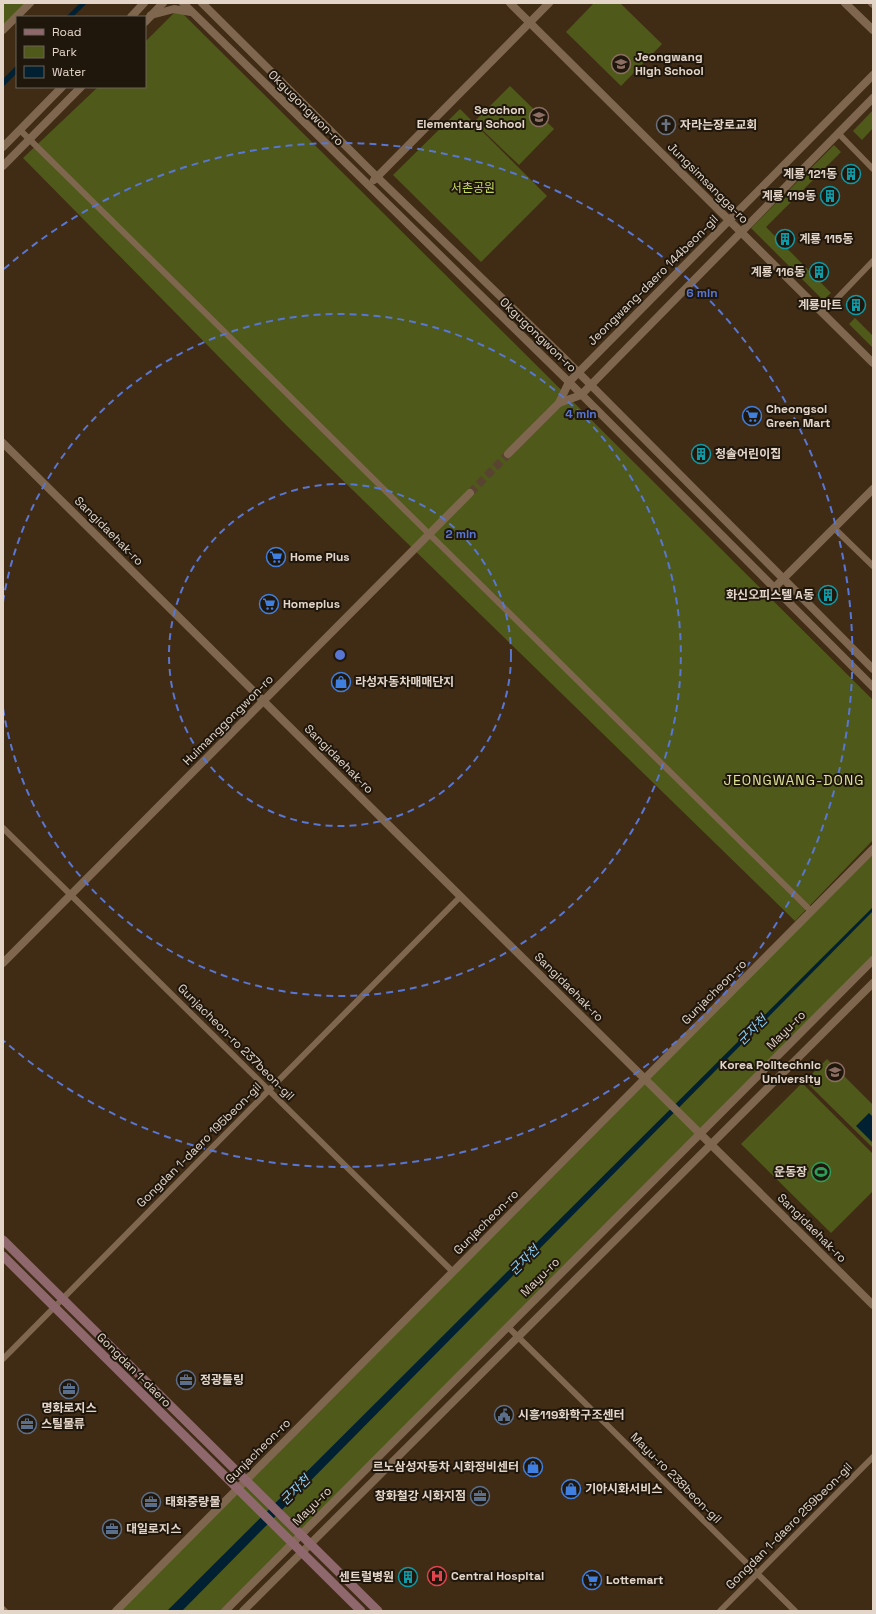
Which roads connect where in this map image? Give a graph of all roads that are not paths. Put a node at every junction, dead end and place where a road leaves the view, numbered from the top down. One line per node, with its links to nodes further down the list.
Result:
1 (30, 3): 11 (street)
2 (144, 3): 12 (street)
3 (164, 3): 10 (street)
4 (183, 3): 9 (street, Okgugongwon-ro)
5 (202, 3): 28 (street, Okgugongwon-ro)
6 (510, 3): 15 (street, Jungsimsangga-ro)
7 (550, 3): 15 (street)
8 (846, 3): 17 (street)
9 (192, 13): 10 (street); 29 (street, Okgugongwon-ro)
10 (151, 15): 14 (street)
11 (17, 16)
12 (132, 16)
13 (16, 17): 16 (street)
14 (146, 21)
15 (530, 23): 28 (street); 30 (street, Jungsimsangga-ro)
16 (3, 30)
17 (873, 30)
18 (873, 75): 30 (street, Jeongwang-daero 144beon-gil)
19 (61, 88): 22 (street)
20 (80, 88): 24 (street)
21 (873, 98): 23 (street)
22 (20, 130): 24 (street); 25 (street)
23 (838, 134): 27 (street); 31 (street)
24 (30, 139): 26 (street); 45 (street)
25 (3, 147)
26 (3, 166)
27 (873, 169)
28 (377, 177): 29 (street); 35 (street, Okgugongwon-ro)
29 (368, 186): 36 (street, Okgugongwon-ro)
30 (729, 221): 31 (street, Jungsimsangga-ro); 35 (street, Jeongwang-daero 144beon-gil)
31 (741, 232): 33 (street, Jungsimsangga-ro); 37 (street)
32 (873, 261): 33 (street)
33 (823, 313): 34 (street, Jungsimsangga-ro)
34 (873, 363)
35 (578, 373): 36 (street, Jeongwang-daero 144beon-gil); 37 (street, Okgugongwon-ro)
36 (569, 382): 38 (street, Okgugongwon-ro); 39 (street, Jeongwang-daero 144beon-gil)
37 (591, 386): 38 (street); 47 (street, Okgugongwon-ro)
38 (581, 396): 39 (street); 48 (street, Okgugongwon-ro)
39 (559, 403): 41 (street)
40 (3, 443): 51 (street, Sangidaehak-ro)
41 (508, 454)
42 (873, 489): 44 (street)
43 (470, 493): 45 (street, Huimanggongwon-ro)
44 (834, 528): 46 (street); 47 (street)
45 (429, 534): 51 (street, Huimanggongwon-ro); 56 (street)
46 (873, 566)
47 (784, 579): 48 (street); 49 (street, Okgugongwon-ro)
48 (774, 588): 50 (street, Okgugongwon-ro)
49 (873, 669)
50 (873, 687)
51 (264, 701): 54 (street, Huimanggongwon-ro); 55 (street, Sangidaehak-ro)
52 (3, 828): 54 (street, Gunjacheon-ro 237beon-gil)
53 (873, 849): 56 (street, Gunjacheon-ro)
54 (71, 895): 58 (street, Huimanggongwon-ro); 61 (street, Gunjacheon-ro 237beon-gil)
55 (461, 896): 60 (street, Sangidaehak-ro); 61 (street, Gongdan 1-daero 195beon-gil)
56 (812, 911): 60 (street, Gunjacheon-ro)
57 (873, 960): 62 (street, Mayu-ro)
58 (3, 964)
59 (873, 983): 63 (street, Mayu-ro)
60 (645, 1079): 62 (street, Sangidaehak-ro); 66 (street, Gunjacheon-ro)
61 (269, 1090): 66 (street, Gunjacheon-ro 237beon-gil); 67 (street, Gongdan 1-daero 195beon-gil)
62 (700, 1134): 63 (street, Sangidaehak-ro); 70 (street, Mayu-ro)
63 (711, 1144): 68 (street, Sangidaehak-ro); 71 (street, Mayu-ro)
64 (3, 1240): 67 (main road)
65 (3, 1256): 69 (main road, Gongdan 1-daero)
66 (453, 1272): 74 (street, Gunjacheon-ro)
67 (62, 1299): 69 (street, Gongdan 1-daero 195beon-gil); 74 (main road)
68 (873, 1305)
69 (54, 1307): 72 (street, Gongdan 1-daero 195beon-gil); 75 (main road, Gongdan 1-daero)
70 (508, 1327): 71 (street, Mayu-ro 238beon-gil); 76 (street, Mayu-ro)
71 (518, 1336): 78 (street, Mayu-ro); 80 (street, Mayu-ro 238beon-gil)
72 (3, 1359)
73 (873, 1456): 80 (street, Gongdan 1-daero 259beon-gil)
74 (246, 1481): 75 (street, Gunjacheon-ro); 76 (main road)
75 (238, 1489): 77 (main road, Gongdan 1-daero); 83 (street, Gunjacheon-ro)
76 (300, 1535): 77 (street, Mayu-ro); 78 (main road)
77 (292, 1543): 79 (main road); 84 (street, Mayu-ro)
78 (309, 1544): 79 (street, Mayu-ro); 87 (main road)
79 (301, 1552): 85 (street, Mayu-ro); 86 (main road)
80 (757, 1574): 88 (street, Gongdan 1-daero 259beon-gil); 89 (street, Mayu-ro 238beon-gil)
81 (3, 1609): 82 (street)
82 (5, 1611)
83 (116, 1611)
84 (225, 1611)
85 (243, 1611)
86 (361, 1611)
87 (378, 1611)
88 (720, 1611)
89 (795, 1611)

